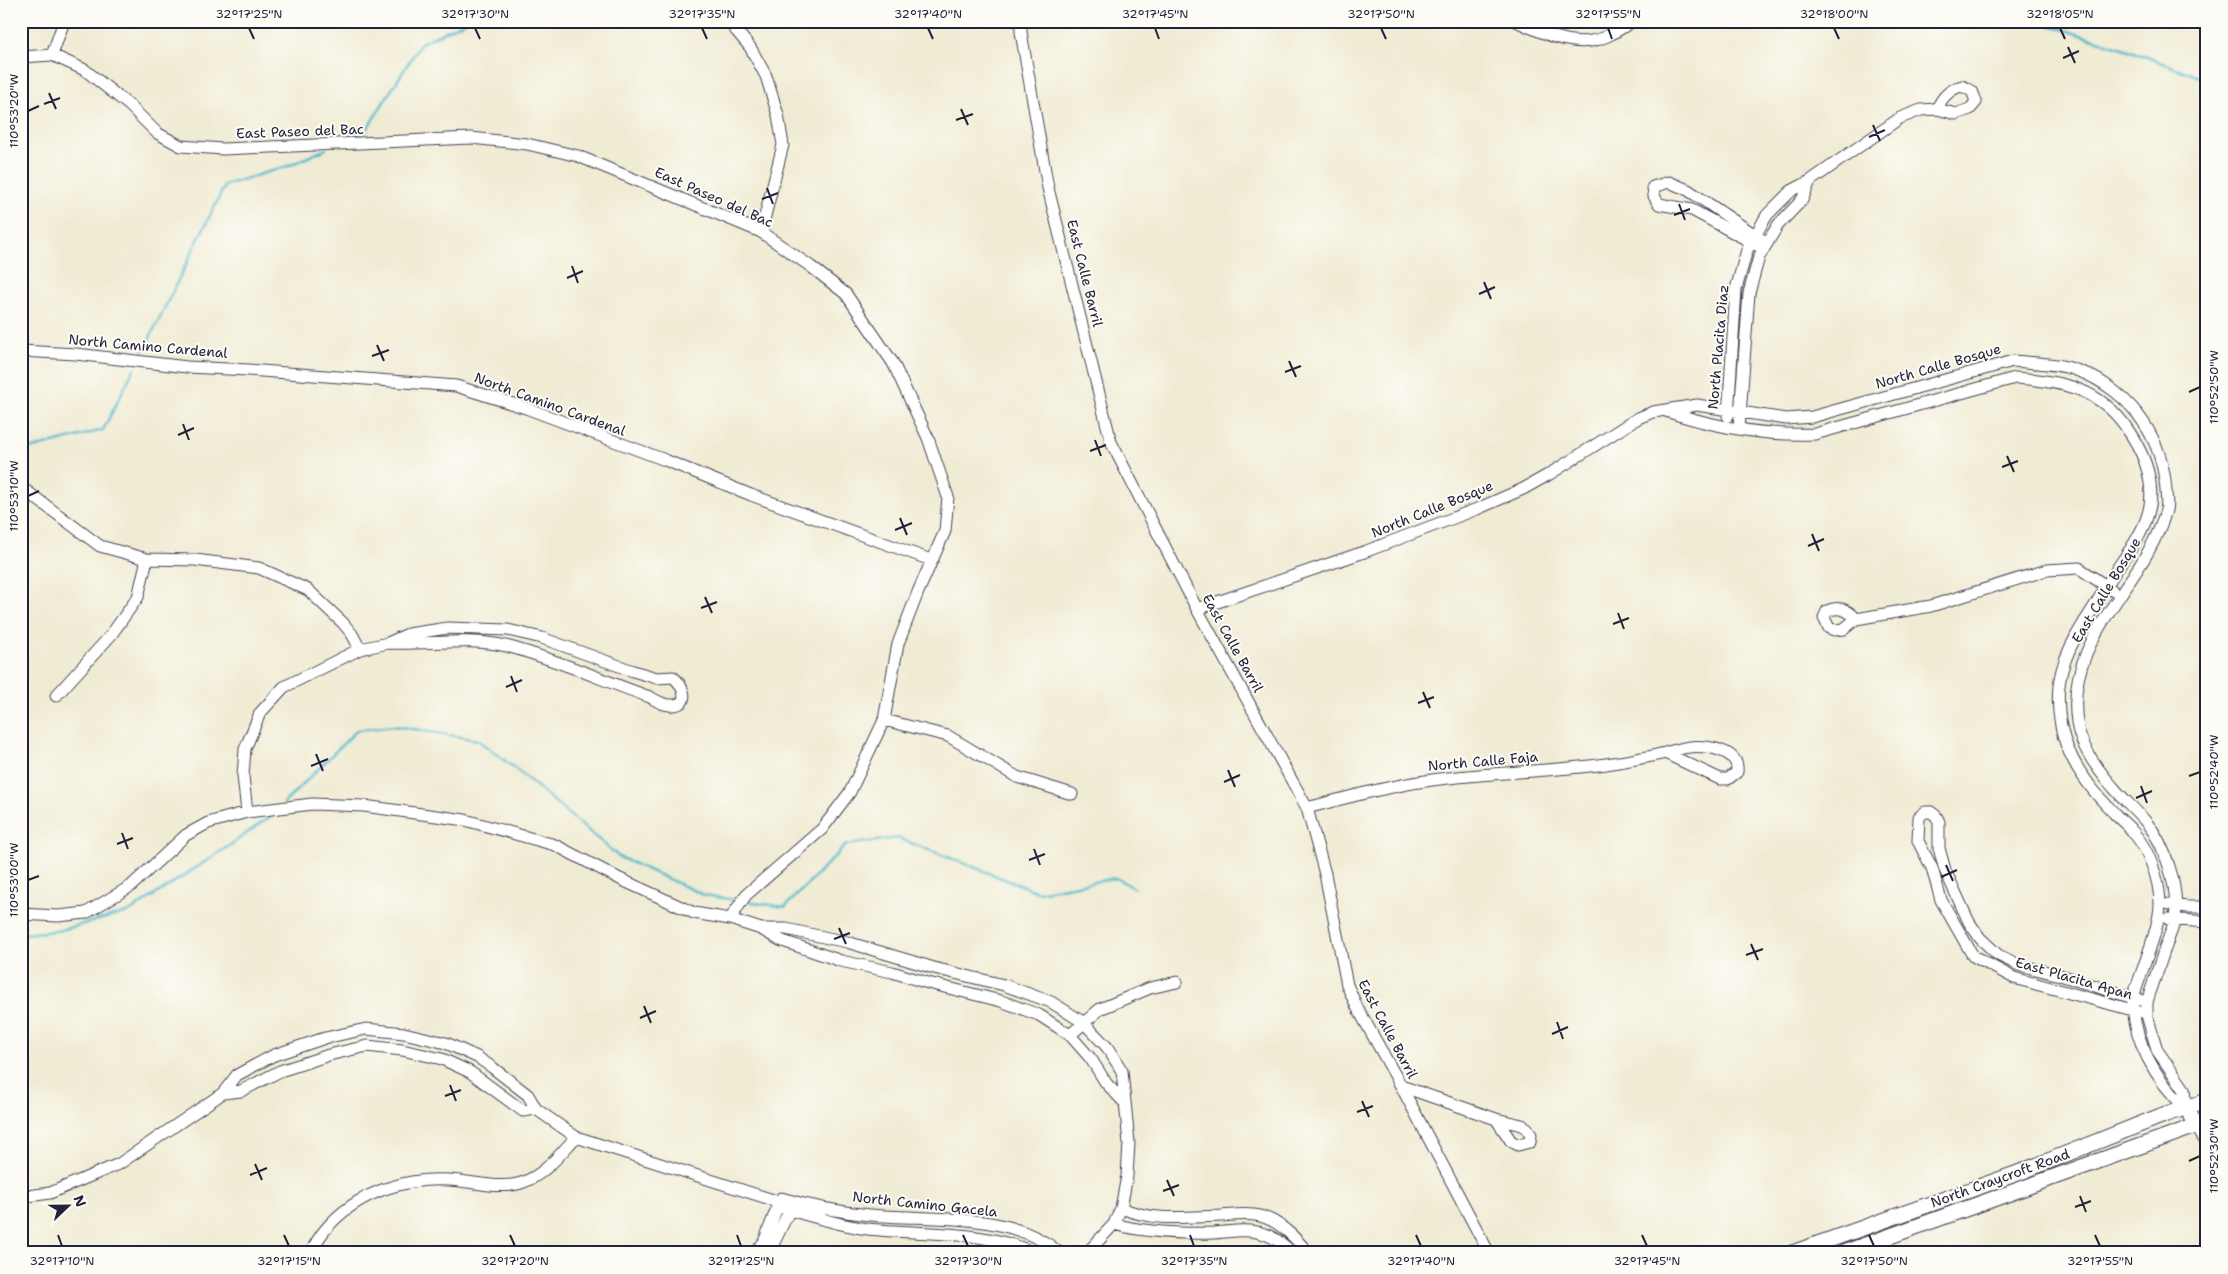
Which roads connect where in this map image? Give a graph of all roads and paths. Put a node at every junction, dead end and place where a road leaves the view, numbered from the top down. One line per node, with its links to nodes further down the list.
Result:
1 (64, 21): 6 (street)
2 (728, 21): 10 (street)
3 (1021, 21): 25 (street, East Calle Barril)
4 (1516, 21): 5 (street)
5 (1633, 21)
6 (52, 55): 7 (street, East Paseo del Bac); 10 (street, East Paseo del Bac)
7 (21, 57)
8 (1937, 109): 9 (street, North Placita Diaz)
9 (1810, 181): 11 (street, North Placita Diaz); 12 (street, North Placita Diaz)
10 (761, 232): 22 (street, East Paseo del Bac)
11 (1754, 239): 11 (street); 12 (street); 15 (street, North Placita Diaz)
12 (1766, 246): 16 (street, North Placita Diaz)
13 (21, 351): 22 (street, North Camino Cardenal)
14 (1664, 410): 15 (street, North Calle Bosque); 17 (street); 25 (street, North Calle Bosque)
15 (1728, 410): 16 (street, North Calle Bosque); 17 (street, North Placita Diaz)
16 (1742, 412): 18 (street, North Placita Diaz); 20 (street, North Calle Bosque)
17 (1727, 427): 18 (street)
18 (1739, 429): 23 (street, East Calle Bosque)
19 (21, 487): 21 (street)
20 (2167, 508): 24 (street, East Calle Bosque)
21 (147, 560): 28 (street); 29 (street)
22 (931, 560): 32 (street, East Paseo del Bac)
23 (2105, 586): 24 (street); 26 (street); 31 (street, East Calle Bosque)
24 (2120, 594): 30 (street, East Calle Bosque)
25 (1197, 609): 35 (street, East Calle Barril)
26 (1856, 619)
27 (388, 643): 27 (street); 28 (street)
28 (360, 649): 36 (street)
29 (56, 696)
30 (2076, 713): 31 (street); 37 (street, East Calle Bosque)
31 (2060, 714): 38 (street, East Calle Bosque)
32 (884, 720): 34 (street); 44 (street, East Paseo del Bac)
33 (1665, 753): 33 (street, North Calle Faja); 35 (street, North Calle Faja)
34 (1072, 794)
35 (1307, 808): 55 (street, East Calle Barril)
36 (247, 812): 42 (street); 44 (street)
37 (2151, 828): 38 (street); 40 (street, East Calle Bosque)
38 (2137, 838): 39 (street, East Calle Bosque)
39 (2160, 902): 40 (street); 43 (street, East Calle Bosque)
40 (2175, 905): 41 (street); 45 (street, East Calle Bosque)
41 (2207, 907)
42 (21, 914)
43 (2159, 917): 45 (street); 49 (street, East Calle Bosque)
44 (730, 919): 47 (street)
45 (2174, 920): 46 (street); 50 (street, East Calle Bosque)
46 (2207, 922)
47 (761, 929): 53 (street); 54 (street)
48 (1177, 982): 53 (street)
49 (2133, 998): 50 (street, East Placita Apan); 51 (street, East Calle Bosque); 51 (street, East Placita Apan)
50 (2147, 1002): 52 (street, East Calle Bosque)
51 (2133, 1010): 52 (street, East Placita Apan); 59 (street, East Calle Bosque)
52 (2147, 1015): 59 (street, East Calle Bosque)
53 (1083, 1022): 54 (street); 57 (street)
54 (1070, 1035): 57 (street)
55 (1401, 1086): 61 (street); 80 (street, East Calle Barril)
56 (223, 1093): 60 (street, North Camino Gacela); 60 (street, North Camino Gacela); 65 (street, North Camino Gacela)
57 (1123, 1101): 68 (street)
58 (2207, 1101): 59 (main road, North Craycroft Road)
59 (2186, 1108): 62 (street); 81 (main road, North Craycroft Road)
60 (536, 1109): 63 (street, North Camino Gacela)
61 (1496, 1119)
62 (2202, 1123): 64 (street); 82 (main road, North Craycroft Road)
63 (576, 1137): 66 (street, North Camino Gacela); 72 (street)
64 (2207, 1142)
65 (21, 1197)
66 (777, 1202): 67 (street, North Camino Gacela); 73 (street)
67 (792, 1206): 69 (street, North Camino Gacela); 71 (street, North Camino Gacela); 74 (street)
68 (1120, 1208): 70 (street); 79 (street)
69 (933, 1219): 71 (street); 76 (street, North Camino Gacela)
70 (1114, 1224): 77 (street); 78 (street)
71 (928, 1232): 75 (street, North Camino Gacela)
72 (310, 1253)
73 (755, 1253)
74 (769, 1253)
75 (1034, 1253)
76 (1060, 1253)
77 (1087, 1253)
78 (1293, 1253)
79 (1308, 1253)
80 (1489, 1253)
81 (1792, 1253)
82 (1843, 1253)

